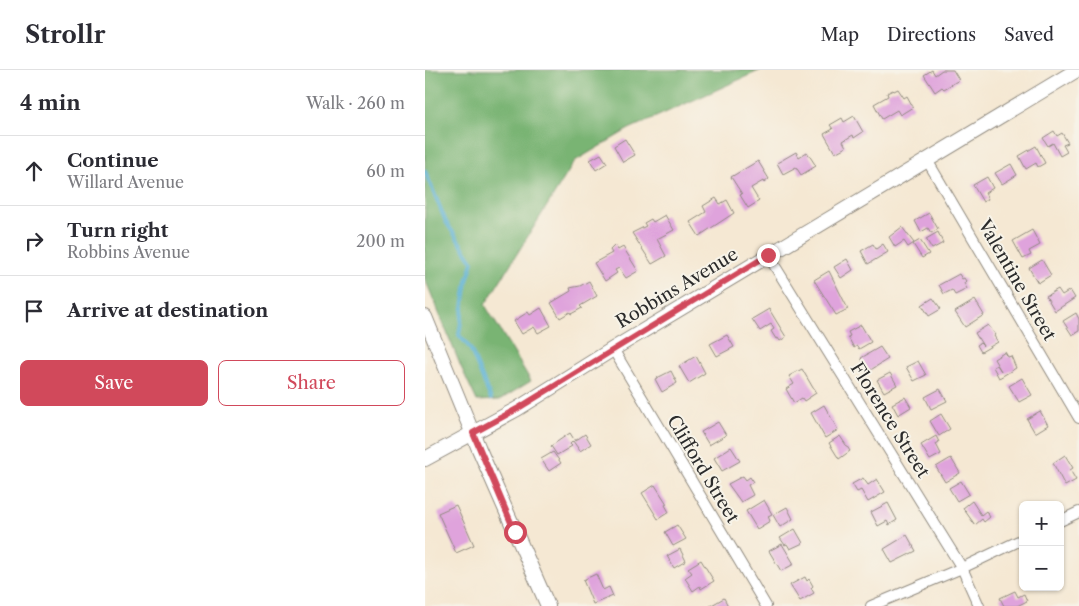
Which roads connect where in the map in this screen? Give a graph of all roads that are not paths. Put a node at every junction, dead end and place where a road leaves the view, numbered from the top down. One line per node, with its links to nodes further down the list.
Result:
1 (1077, 70): 2 (main road, Robbins Avenue)
2 (927, 160): 3 (main road, Robbins Avenue); 6 (street, Valentine Street)
3 (768, 255): 5 (main road, Robbins Avenue); 12 (street, Florence Street)
4 (425, 317): 7 (main road)
5 (613, 349): 7 (main road, Robbins Avenue); 14 (street, Clifford Street)
6 (1079, 418)
7 (473, 433): 8 (main road, Robbins Avenue); 13 (main road)
8 (425, 459)
9 (1079, 512): 10 (street)
10 (1064, 519)
11 (1019, 541): 12 (street)
12 (963, 568): 15 (street); 16 (street, Florence Street)
13 (548, 606)
14 (766, 606)
15 (871, 606)
16 (979, 606)

